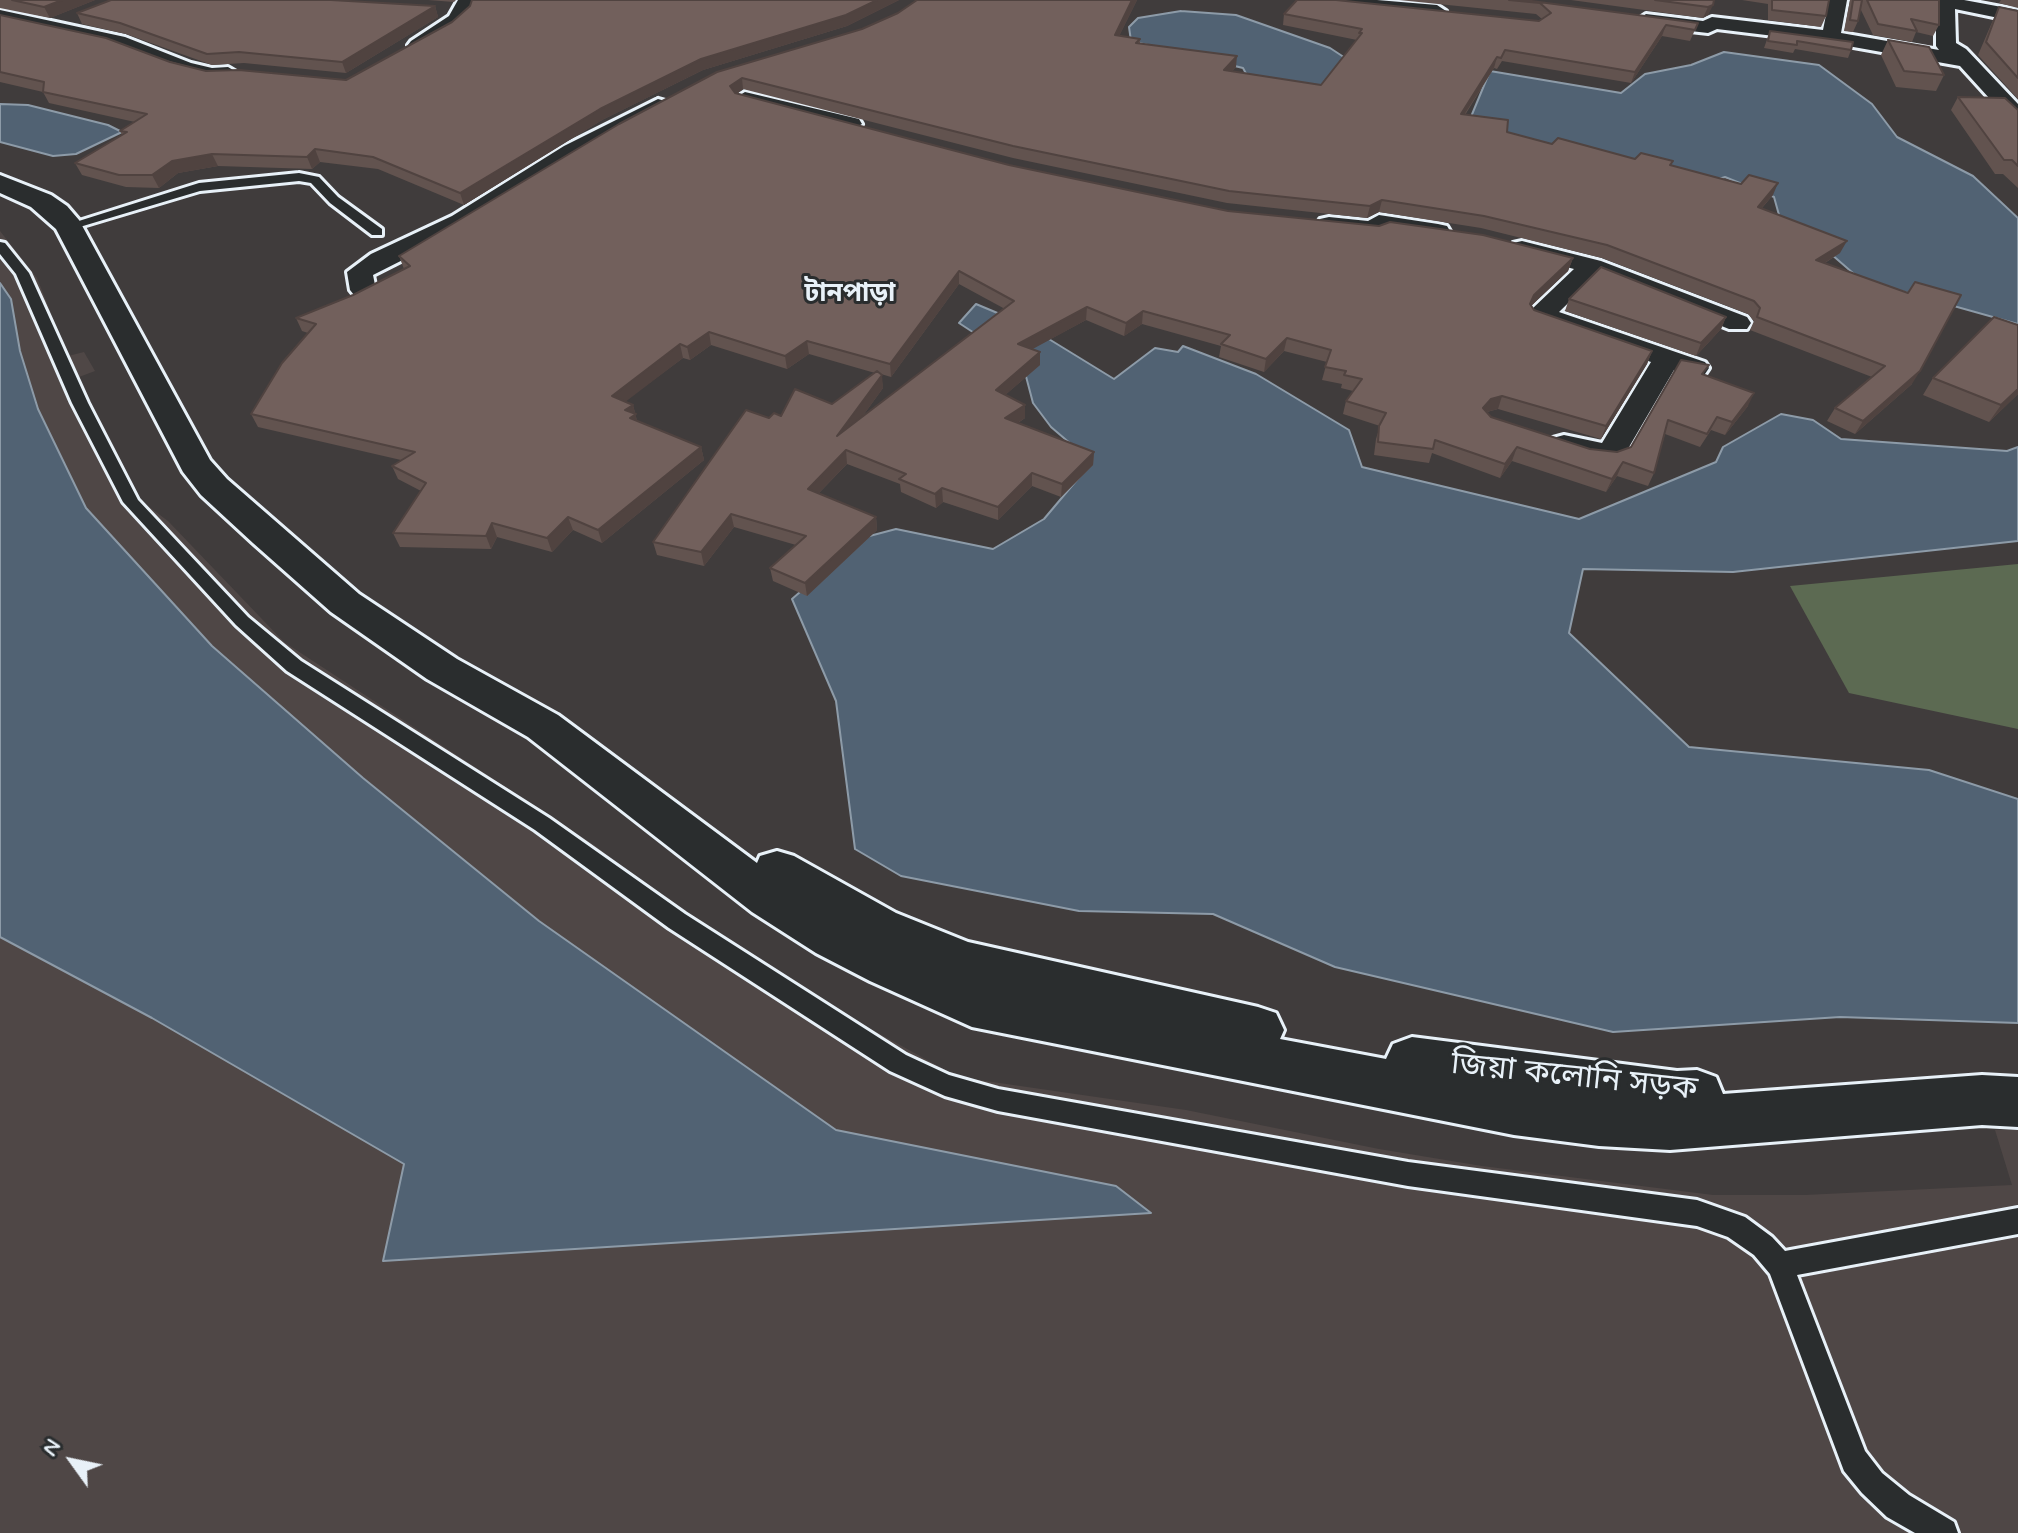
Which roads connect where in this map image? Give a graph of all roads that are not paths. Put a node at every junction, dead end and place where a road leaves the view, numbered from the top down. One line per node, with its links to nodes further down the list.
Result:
1 (1316, 0): 7 (street)
2 (1718, 0): 13 (street)
3 (1838, 0): 16 (street)
4 (57, 5): 10 (street)
5 (466, 5): 6 (street); 18 (street)
6 (442, 9)
7 (1454, 13)
8 (78, 16): 14 (street)
9 (2018, 16): 12 (street)
10 (8, 17): 14 (street)
11 (1621, 17): 13 (street)
12 (1957, 19): 16 (street); 20 (street)
13 (1712, 23): 16 (street)
14 (51, 27): 19 (street)
15 (1639, 36): 17 (street)
16 (1831, 37)
17 (1685, 41)
18 (401, 55)
19 (244, 72)
20 (1986, 82): 21 (street); 24 (street)
21 (2018, 84)
22 (675, 95): 34 (street)
23 (745, 98): 25 (street)
24 (2018, 116)
25 (876, 131)
26 (0, 183): 28 (main road)
27 (1302, 221): 30 (street)
28 (69, 226): 29 (lane); 37 (main road)
29 (377, 232)
30 (1465, 235)
31 (1494, 241): 33 (street)
32 (0, 246): 41 (lane)
33 (1592, 266): 35 (street); 36 (street)
34 (363, 290)
35 (1738, 323)
36 (1541, 436)
37 (637, 795): 38 (main road, জিয়া কলোনি সড়ক); 39 (main road)
38 (2018, 1074)
39 (2018, 1102)
40 (2018, 1221): 41 (lane)
41 (1780, 1265): 42 (lane)
42 (1943, 1533)

